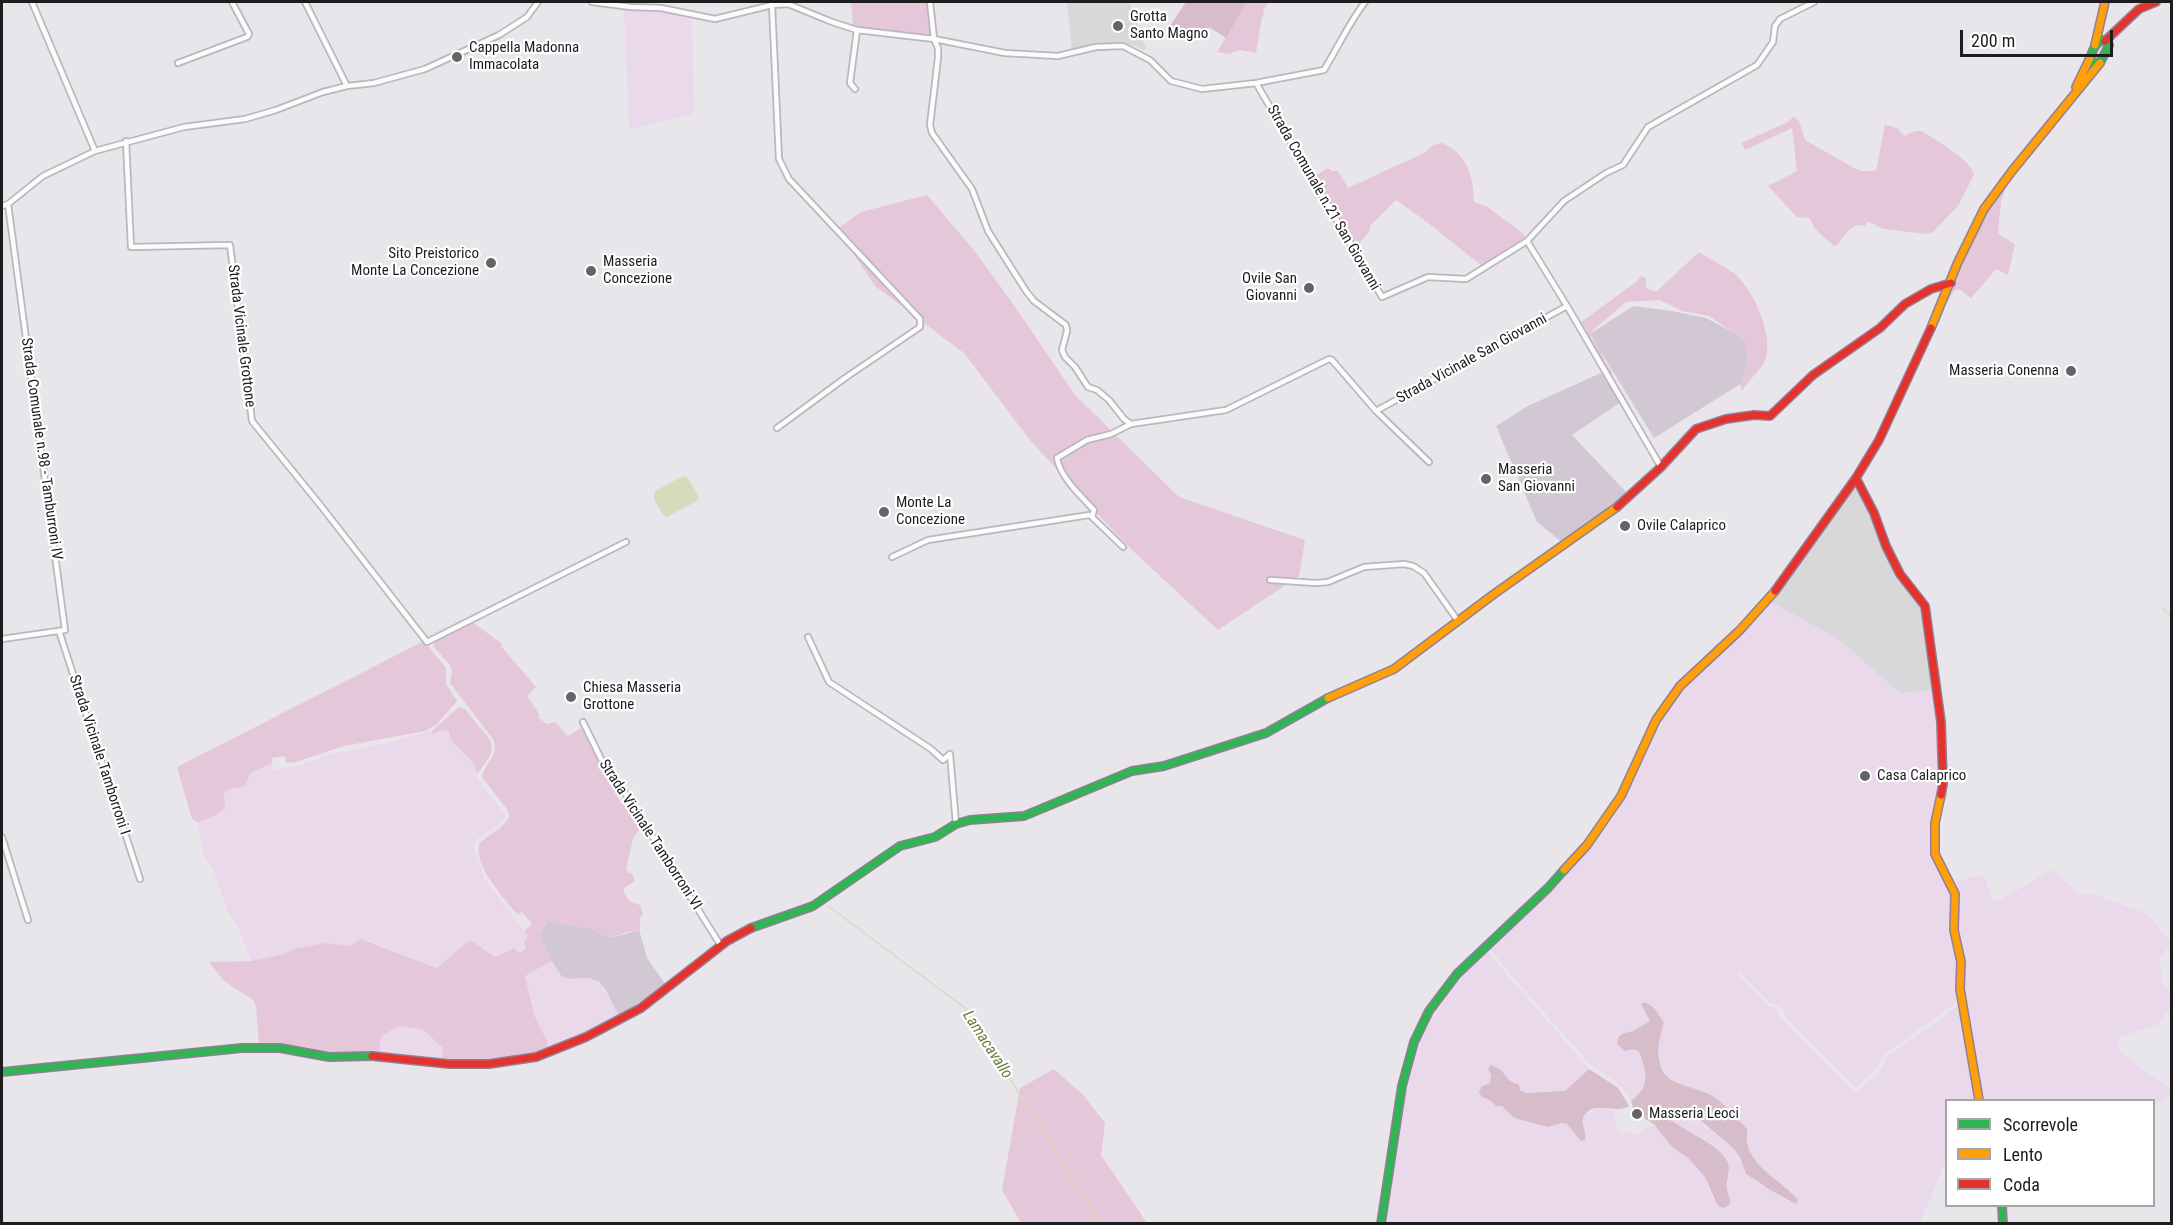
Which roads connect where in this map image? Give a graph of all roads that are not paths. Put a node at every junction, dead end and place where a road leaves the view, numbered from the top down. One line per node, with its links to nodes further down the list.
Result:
1 (32, 2): 26 (street)
2 (232, 2): 19 (street)
3 (305, 2): 22 (street)
4 (538, 2): 22 (street)
5 (592, 2): 12 (street)
6 (930, 2): 15 (street)
7 (1365, 2): 21 (street)
8 (1814, 2): 29 (street, Strada Comunale n.21 San Giovanni)
9 (2105, 2): 13 (street)
10 (2156, 2): 16 (street)
11 (787, 3): 12 (street); 14 (street)
12 (772, 5): 34 (street)
13 (2101, 23): 16 (street); 17 (street)
14 (857, 30): 15 (street); 23 (street)
15 (934, 39): 21 (street); 33 (street)
16 (2106, 42): 17 (street); 20 (street)
17 (2095, 45): 18 (street)
18 (2090, 58): 20 (street); 24 (street)
19 (178, 63)
20 (2100, 63): 24 (street)
21 (1256, 83): 29 (street, Strada Comunale n.21 San Giovanni)
22 (347, 86): 25 (street)
23 (855, 89)
24 (2069, 100): 30 (street)
25 (126, 141): 26 (street); 39 (street, Strada Vicinale Grottone)
26 (95, 151): 27 (street)
27 (8, 204): 28 (street); 44 (street, Strada Comunale n.98 - Tamburroni IV)
28 (2, 206)
29 (1527, 241): 31 (street)
30 (1951, 282): 36 (street); 37 (street)
31 (1567, 306): 32 (street, Strada Vicinale San Giovanni); 36 (street)
32 (1376, 411): 33 (street); 35 (street)
33 (1131, 424): 38 (street)
34 (777, 428)
35 (1430, 462)
36 (1661, 467): 43 (street)
37 (1856, 478): 54 (street); 56 (street)
38 (1092, 517): 40 (street); 41 (street)
39 (626, 542)
40 (1123, 547)
41 (892, 557)
42 (1270, 580): 43 (street)
43 (1458, 621): 48 (street)
44 (59, 631): 46 (street); 50 (street, Strada Vicinale Tamborroni I)
45 (808, 637): 48 (street)
46 (2, 639)
47 (583, 722): 52 (street, Strada Vicinale Tamborroni VI)
48 (956, 824): 52 (street)
49 (2, 837): 51 (street)
50 (140, 879)
51 (28, 920)
52 (721, 946): 53 (street)
53 (2, 1072)
54 (1979, 1099)
55 (2002, 1207): 57 (street)
56 (1381, 1224)
57 (2003, 1224)

